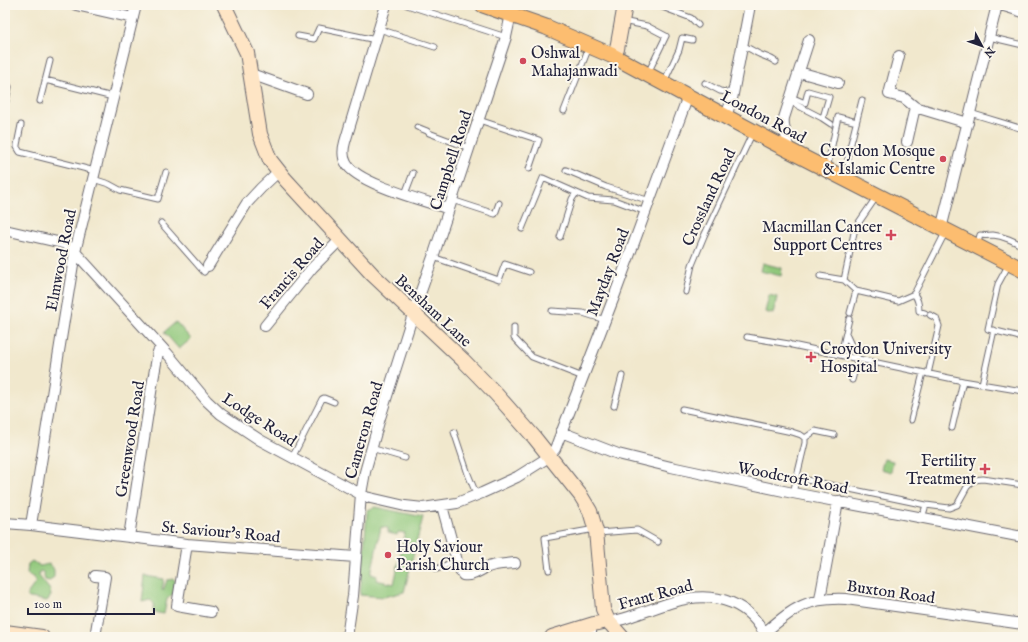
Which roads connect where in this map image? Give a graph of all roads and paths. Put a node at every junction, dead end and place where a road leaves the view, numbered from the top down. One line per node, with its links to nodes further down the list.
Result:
1 (76, 5): 13 (street)
2 (136, 5): 13 (street, Elmwood Road)
3 (224, 5): 32 (street, Bensham Lane)
4 (386, 5): 16 (street)
5 (407, 5): 18 (lane)
6 (483, 5): 11 (main road, London Road)
7 (625, 5): 14 (street)
8 (657, 5): 15 (lane)
9 (750, 5): 25 (street)
10 (999, 6): 12 (street); 19 (street)
11 (512, 10): 18 (street, Campbell Road); 23 (main road, London Road)
12 (1023, 12)
13 (133, 18): 42 (street, Elmwood Road)
14 (622, 21): 27 (street); 33 (lane)
15 (698, 25)
16 (379, 29): 20 (street); 26 (lane)
17 (298, 36): 20 (lane)
18 (506, 37): 52 (street, Campbell Road)
19 (989, 37): 24 (lane); 51 (street)
20 (376, 40): 73 (street)
21 (692, 40): 35 (lane)
22 (809, 40): 31 (street)
23 (589, 45): 27 (main road, London Road); 48 (lane)
24 (1023, 45)
25 (742, 46): 30 (lane); 39 (street)
26 (435, 47)
27 (613, 56): 33 (main road, London Road)
28 (899, 56): 47 (street)
29 (50, 60): 34 (lane)
30 (776, 62)
31 (799, 72): 37 (street); 43 (street)
32 (251, 74): 40 (street); 68 (street, Bensham Lane)
33 (648, 74): 35 (main road, London Road)
34 (45, 80): 42 (lane); 45 (lane)
35 (663, 82): 41 (main road, London Road)
36 (705, 83): 39 (lane)
37 (838, 83)
38 (5, 86): 46 (lane)
39 (732, 93): 49 (street)
40 (307, 94)
41 (688, 96): 49 (main road, London Road); 75 (street, Mayday Road)
42 (113, 97): 70 (street, Elmwood Road)
43 (790, 99): 50 (lane); 50 (lane); 57 (street)
44 (862, 100): 71 (lane)
45 (40, 102)
46 (5, 105)
47 (915, 107): 51 (street); 61 (street)
48 (564, 111)
49 (726, 116): 59 (main road, London Road)
50 (822, 118): 54 (lane)
51 (969, 118): 58 (lane); 82 (street)
52 (479, 120): 62 (street, Campbell Road); 64 (lane)
53 (853, 122): 66 (lane)
54 (831, 124)
55 (21, 125): 70 (lane)
56 (417, 127): 62 (lane)
57 (784, 129): 60 (street); 63 (street)
58 (1023, 129)
59 (754, 132): 60 (main road, London Road); 95 (lane, Crossland Road)
60 (771, 141): 63 (main road, London Road)
61 (906, 142)
62 (470, 148): 77 (street, Campbell Road)
63 (787, 149): 66 (main road, London Road)
64 (529, 169)
65 (566, 170): 75 (lane)
66 (827, 170): 71 (main road, London Road)
67 (166, 172): 70 (lane)
68 (278, 172): 84 (street, Bensham Lane); 89 (street)
69 (413, 173): 73 (lane)
70 (94, 175): 87 (street, Elmwood Road)
71 (848, 180): 74 (main road, London Road)
72 (576, 192): 78 (lane); 80 (lane); 83 (lane)
73 (405, 194): 77 (street)
74 (877, 195): 82 (main road, London Road); 93 (lane)
75 (650, 201): 78 (street, Mayday Road)
76 (500, 203): 77 (lane)
77 (451, 204): 88 (street, Campbell Road)
78 (646, 212): 101 (street, Mayday Road)
79 (161, 223): 89 (lane)
80 (522, 229)
81 (5, 230): 87 (street, Lodge Road)
82 (943, 230): 85 (main road, London Road); 96 (lane)
83 (560, 237)
84 (340, 240): 99 (street, Bensham Lane); 102 (street, Francis Road)
85 (978, 241): 86 (lane); 90 (main road, London Road)
86 (1023, 246)
87 (76, 252): 108 (street, Lodge Road); 141 (street, Elmwood Road)
88 (433, 257): 91 (lane); 99 (street, Campbell Road)
89 (208, 266)
90 (1019, 267): 104 (lane)
91 (529, 272)
92 (820, 276): 93 (lane)
93 (844, 280): 94 (lane)
94 (856, 291): 96 (lane); 98 (lane)
95 (686, 292)
96 (914, 294): 111 (lane)
97 (552, 311): 101 (lane)
98 (850, 313)
99 (413, 314): 127 (street, Cameron Road); 128 (street, Bensham Lane)
100 (848, 319): 105 (lane)
101 (605, 320): 113 (street, Mayday Road)
102 (265, 326)
103 (514, 327): 113 (lane)
104 (994, 330): 107 (lane); 116 (lane)
105 (846, 334): 109 (lane); 110 (lane)
106 (747, 337): 109 (lane)
107 (1023, 340)
108 (161, 347): 129 (street, Lodge Road); 143 (street, Greenwood Road)
109 (841, 354): 110 (lane)
110 (857, 358): 111 (lane); 114 (lane)
111 (925, 373): 115 (lane); 121 (lane)
112 (622, 376): 119 (lane)
113 (583, 377): 124 (street, Mayday Road)
114 (852, 380)
115 (962, 381): 116 (lane); 122 (lane)
116 (982, 384): 117 (lane)
117 (1023, 390)
118 (334, 402): 129 (lane)
119 (614, 406)
120 (682, 409): 126 (lane)
121 (911, 420)
122 (952, 428)
123 (454, 432): 135 (lane)
124 (561, 432): 128 (street, Mayday Road); 133 (street, Woodcroft Road)
125 (834, 435): 126 (lane)
126 (805, 438): 131 (lane)
127 (371, 448): 130 (lane); 134 (street, Cameron Road)
128 (549, 456): 135 (street, Lodge Road); 142 (street, Bensham Lane)
129 (292, 458): 134 (street, Lodge Road)
130 (405, 458)
131 (797, 478): 133 (lane); 137 (lane)
132 (1023, 485): 137 (lane)
133 (793, 493): 136 (street, Woodcroft Road)
134 (361, 494): 138 (street, Lodge Road); 147 (street, Cameron Road)
135 (477, 496): 138 (street, Lodge Road)
136 (838, 501): 139 (street, Woodcroft Road); 153 (street)
137 (927, 505): 139 (lane)
138 (442, 506): 148 (street)
139 (922, 518): 144 (street, Woodcroft Road)
140 (5, 523): 141 (street, St. Saviour's Road)
141 (31, 525): 143 (street, St. Saviour's Road)
142 (596, 531): 145 (lane); 151 (lane); 155 (street, Bensham Lane)
143 (129, 537): 146 (street, St. Saviour's Road)
144 (1023, 537)
145 (658, 542)
146 (187, 544): 147 (street, St. Saviour's Road); 154 (street)
147 (355, 557): 162 (street)
148 (457, 560): 149 (street); 150 (lane)
149 (515, 563)
150 (437, 569)
151 (549, 570)
152 (95, 576): 161 (street)
153 (820, 599): 156 (street, Buxton Road); 159 (street, Buxton Road)
154 (211, 612)
155 (608, 621): 157 (street); 159 (street, Frant Road); 164 (street, Bensham Lane)
156 (1023, 624)
157 (591, 631): 163 (street)
158 (5, 632): 160 (street)
159 (765, 635)
160 (42, 637)
161 (95, 637)
162 (347, 637)
163 (552, 637)
164 (622, 637)

